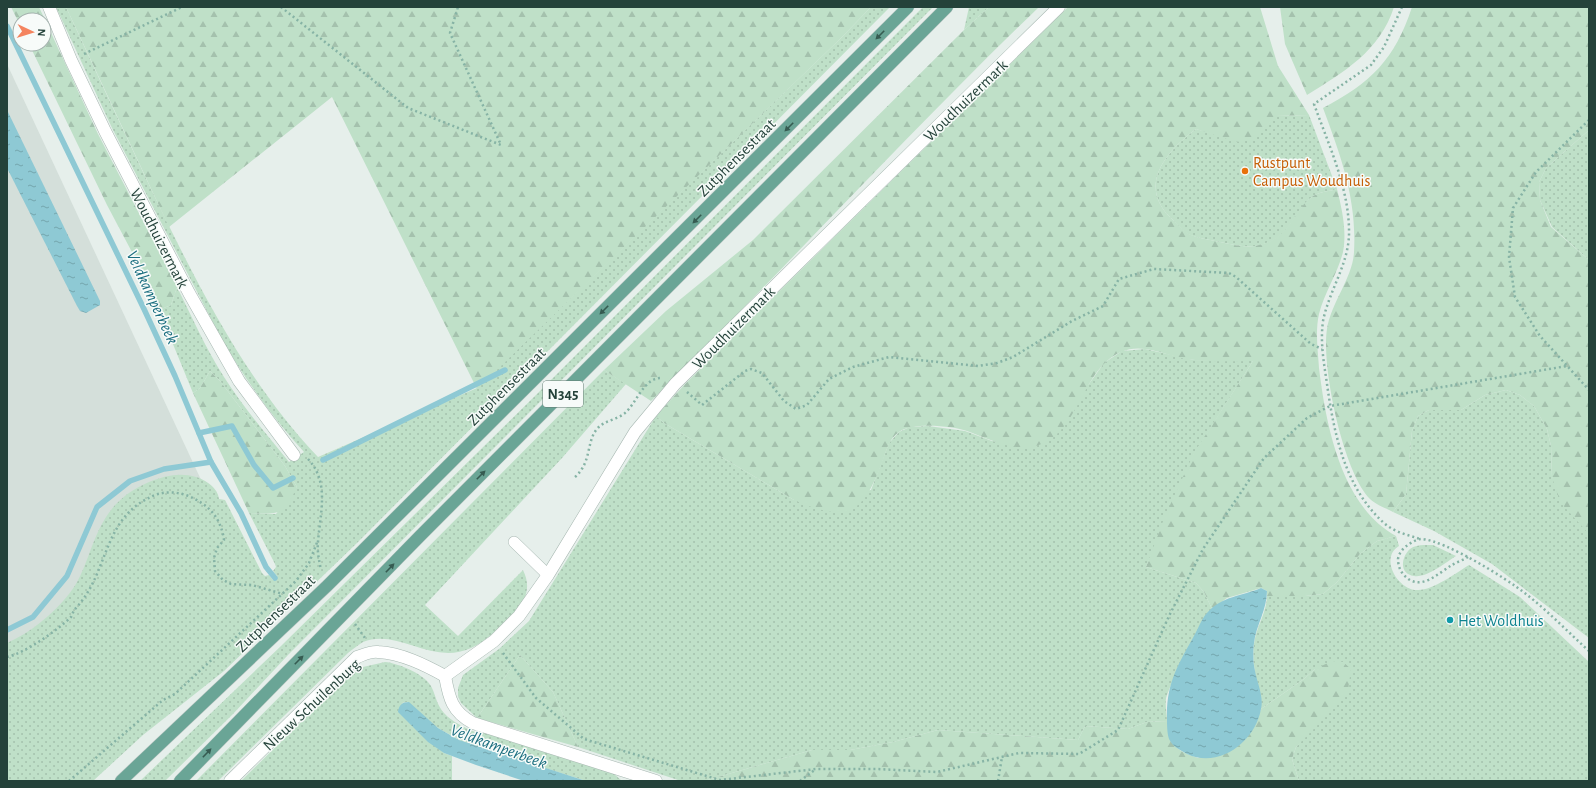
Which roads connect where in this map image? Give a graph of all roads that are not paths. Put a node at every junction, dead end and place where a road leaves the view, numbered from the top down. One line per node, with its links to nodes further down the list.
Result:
1 (49, 7): 5 (street, Woudhuizermark)
2 (908, 7): 9 (main road, Zutphensestraat / N345, one-way to 9)
3 (947, 7): 10 (main road, N345, one-way to 3)
4 (1060, 7): 7 (street, Woudhuizermark)
5 (294, 455)
6 (514, 542): 7 (lane)
7 (548, 575): 8 (street, Woudhuizermark)
8 (445, 676): 11 (street, Nieuw Schuilenburg); 12 (street)
9 (121, 781)
10 (180, 781)
11 (230, 781)
12 (656, 781)

